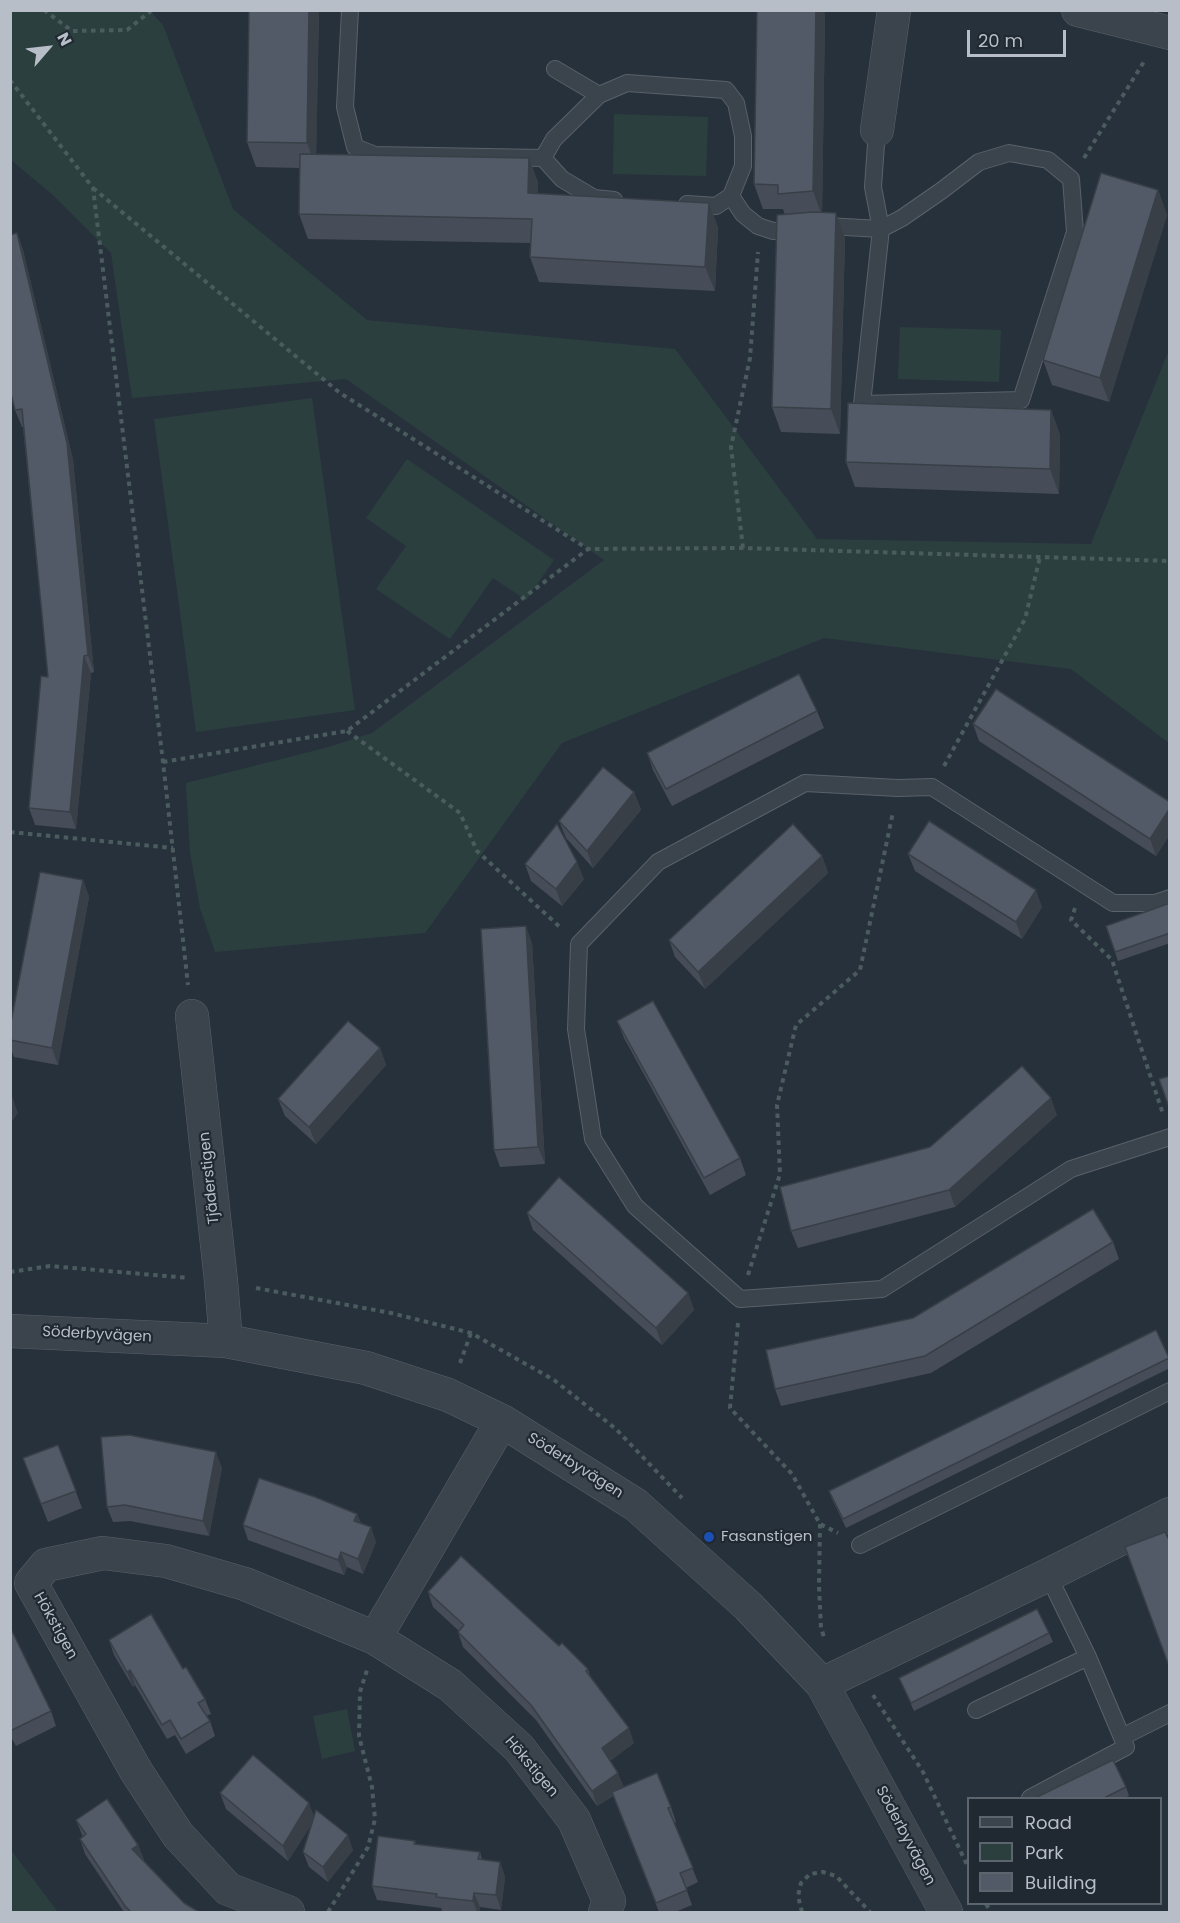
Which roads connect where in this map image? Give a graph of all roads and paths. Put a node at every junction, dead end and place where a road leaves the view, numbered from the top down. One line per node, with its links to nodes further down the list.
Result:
1 (44, 10): 2 (path)
2 (152, 10)
3 (350, 10): 11 (lane)
4 (894, 10): 10 (street)
5 (1078, 10): 6 (street)
6 (1166, 32): 12 (path)
7 (555, 69): 9 (lane)
8 (10, 81): 13 (path)
9 (599, 94): 11 (lane); 14 (lane)
10 (877, 130): 18 (lane)
11 (543, 158): 15 (lane)
12 (1071, 179): 18 (lane); 18 (lane)
13 (93, 188): 20 (path); 24 (path)
14 (731, 196): 16 (lane); 17 (lane)
15 (627, 200)
16 (671, 203)
17 (762, 227): 18 (lane); 19 (path)
18 (881, 229)
19 (743, 548): 20 (path); 21 (path)
20 (588, 549): 23 (path)
21 (1040, 557): 22 (path); 25 (path)
22 (1170, 561)
23 (347, 731): 24 (path); 31 (path)
24 (164, 762): 28 (path)
25 (932, 787): 26 (lane); 29 (lane)
26 (898, 788): 31 (lane); 34 (path)
27 (10, 832): 28 (path)
28 (173, 848): 32 (path)
29 (1084, 885): 30 (lane); 33 (path)
30 (1170, 898)
31 (579, 945): 34 (lane)
32 (192, 1016): 36 (street, Tjäderstigen)
33 (1168, 1131): 34 (lane)
34 (740, 1299): 40 (path)
35 (10, 1331): 36 (street, Söderbyvägen)
36 (226, 1341): 38 (street, Söderbyvägen)
37 (1170, 1391): 41 (lane)
38 (502, 1421): 44 (street); 46 (street, Söderbyvägen)
39 (1170, 1514): 42 (street)
40 (820, 1524): 41 (path); 43 (path)
41 (860, 1545)
42 (1048, 1575): 45 (lane); 46 (street)
43 (821, 1628)
44 (375, 1638): 51 (street, Hökstigen); 52 (path); 53 (street, Hökstigen)
45 (1088, 1657): 47 (lane); 49 (lane)
46 (822, 1684): 56 (street, Söderbyvägen)
47 (976, 1710)
48 (1170, 1713): 49 (lane)
49 (1122, 1737): 50 (lane)
50 (1032, 1797)
51 (288, 1912)
52 (328, 1912)
53 (605, 1912)
54 (802, 1912): 55 (path)
55 (870, 1912)
56 (946, 1912)

